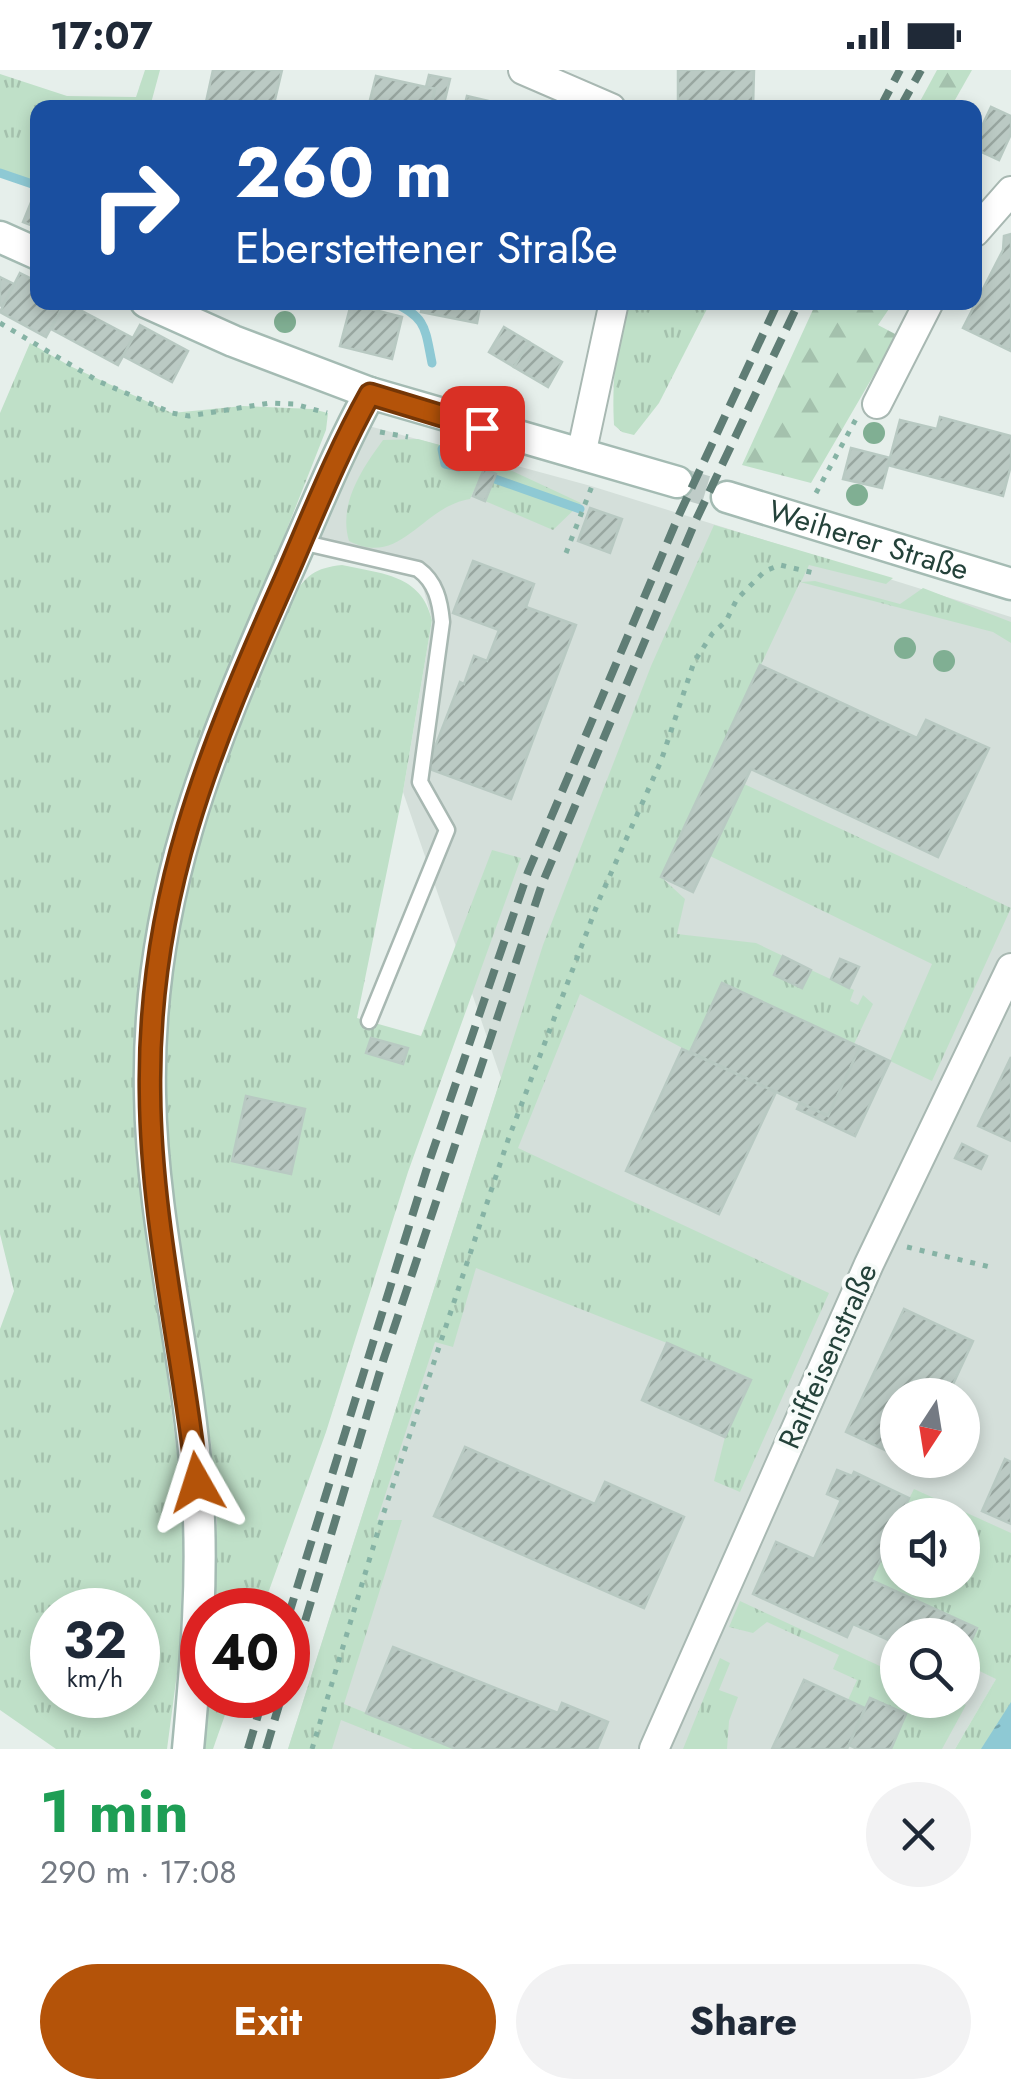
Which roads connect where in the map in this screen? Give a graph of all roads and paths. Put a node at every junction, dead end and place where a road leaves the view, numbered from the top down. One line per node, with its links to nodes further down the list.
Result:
1 (523, 70): 2 (street)
2 (592, 100)
3 (1011, 191): 4 (street)
4 (982, 224)
5 (0, 238): 6 (street)
6 (30, 251)
7 (164, 310): 11 (street)
8 (613, 310): 14 (street)
9 (925, 310): 12 (street)
10 (0, 323): 13 (path)
11 (370, 394): 13 (street); 14 (street)
12 (877, 404): 17 (path)
13 (354, 422): 18 (street)
14 (587, 469): 15 (street); 19 (path)
15 (678, 482)
16 (727, 497): 21 (street, Weiherer Straße)
17 (814, 498)
18 (301, 542): 23 (lane); 26 (street)
19 (566, 554)
20 (814, 572): 27 (path)
21 (1011, 584)
22 (1011, 968): 24 (street, Raiffeisenstraße)
23 (368, 1021)
24 (880, 1240): 25 (path); 28 (street, Raiffeisenstraße)
25 (990, 1267)
26 (188, 1749)
27 (312, 1749)
28 (654, 1749)

